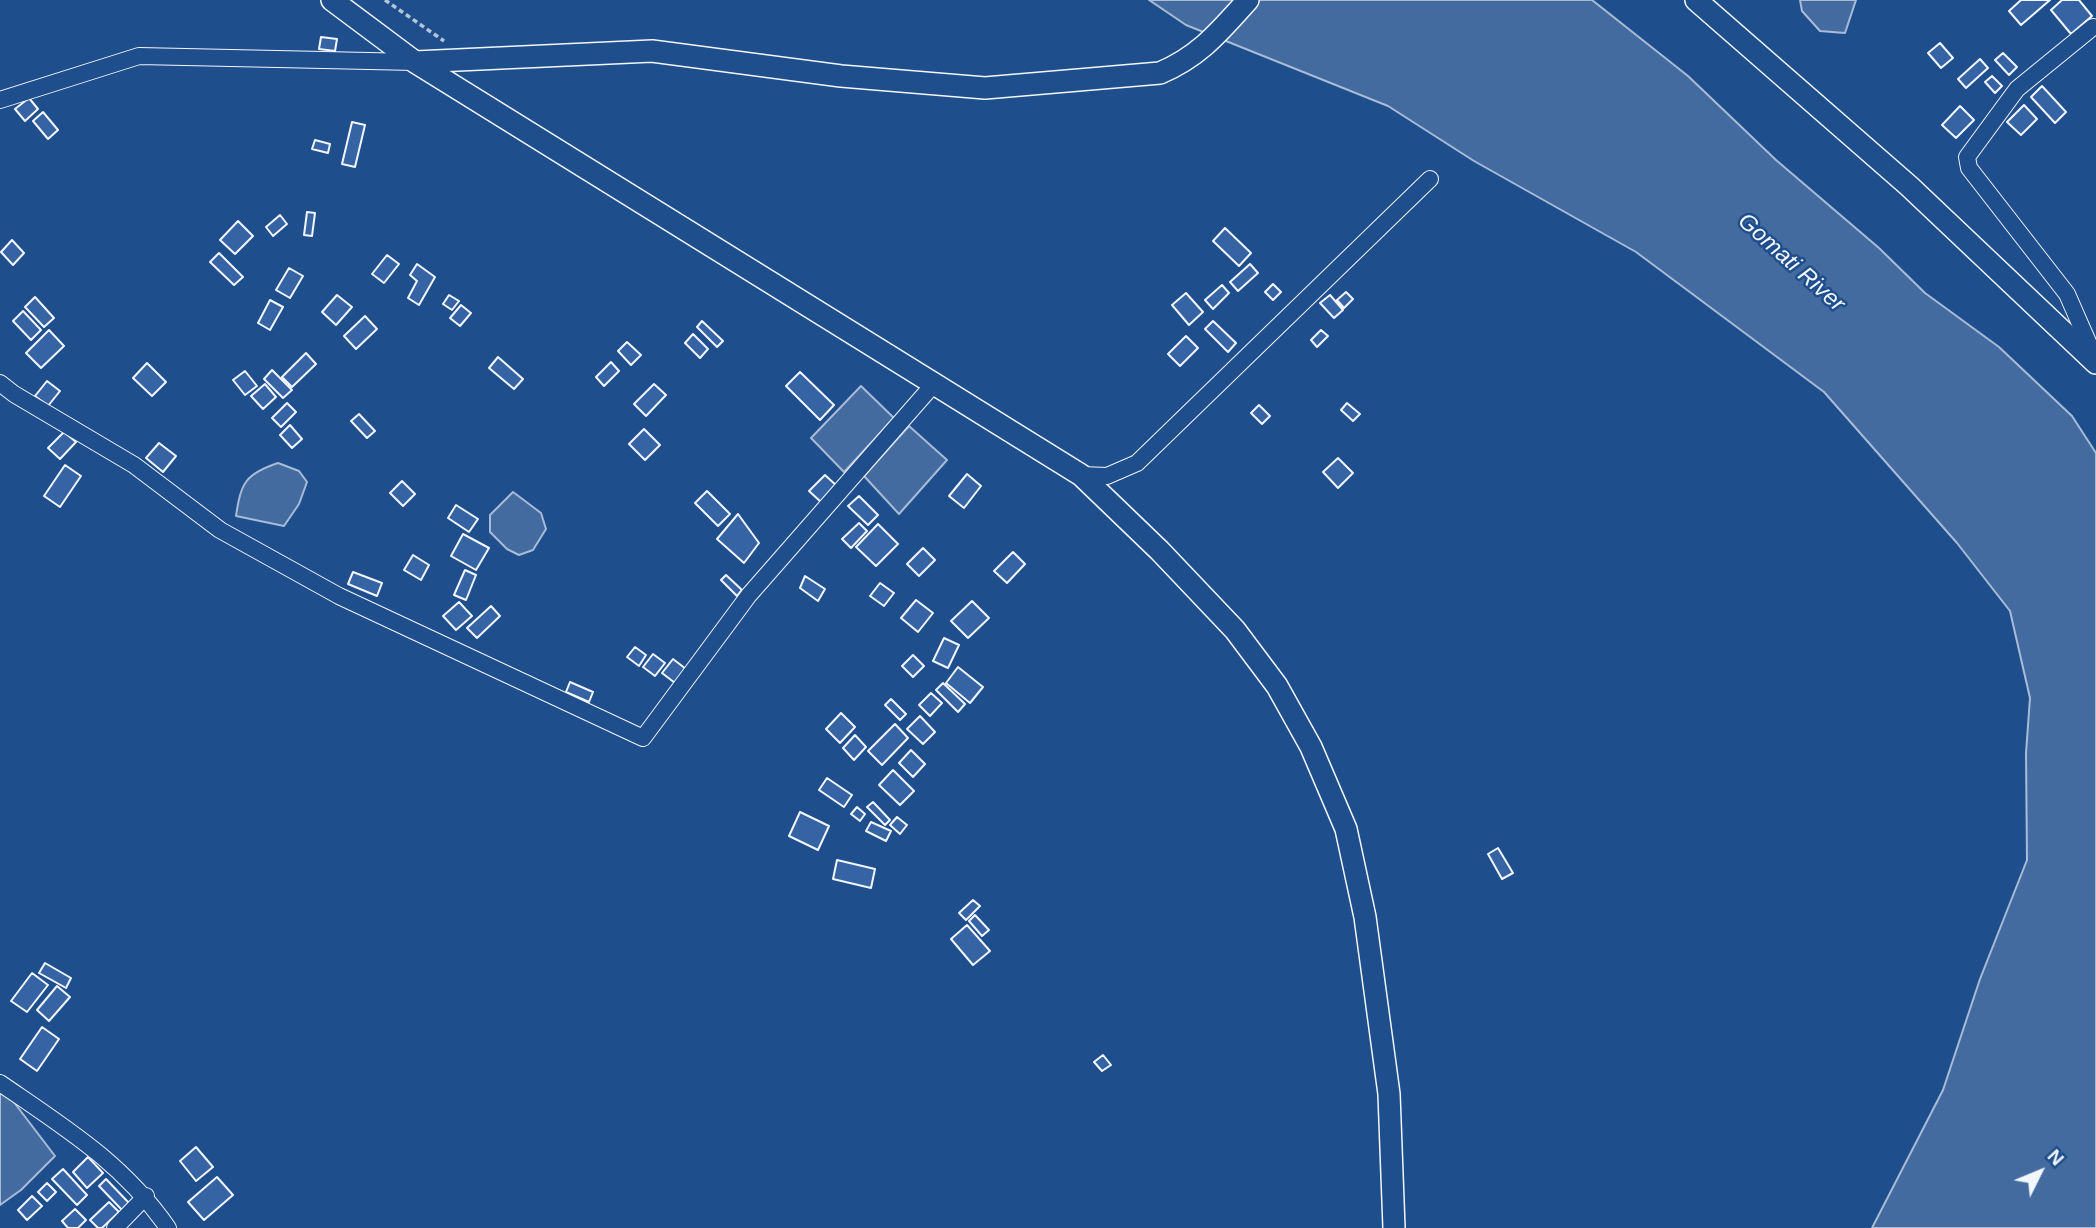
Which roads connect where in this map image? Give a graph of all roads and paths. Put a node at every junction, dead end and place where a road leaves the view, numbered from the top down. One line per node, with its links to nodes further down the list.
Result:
1 (332, 0): 7 (street)
2 (385, 0): 6 (path)
3 (1248, 0): 6 (street)
4 (1696, 0): 10 (street)
5 (2093, 27): 10 (street)
6 (471, 61): 7 (street)
7 (415, 62): 8 (street); 12 (street)
8 (0, 100)
9 (1430, 179): 13 (street)
10 (2096, 362)
11 (0, 383): 12 (street)
12 (933, 385): 13 (street)
13 (1081, 475): 18 (street)
14 (0, 1083): 15 (street)
15 (146, 1196): 16 (street); 17 (street)
16 (116, 1228)
17 (168, 1228)
18 (1394, 1228)

